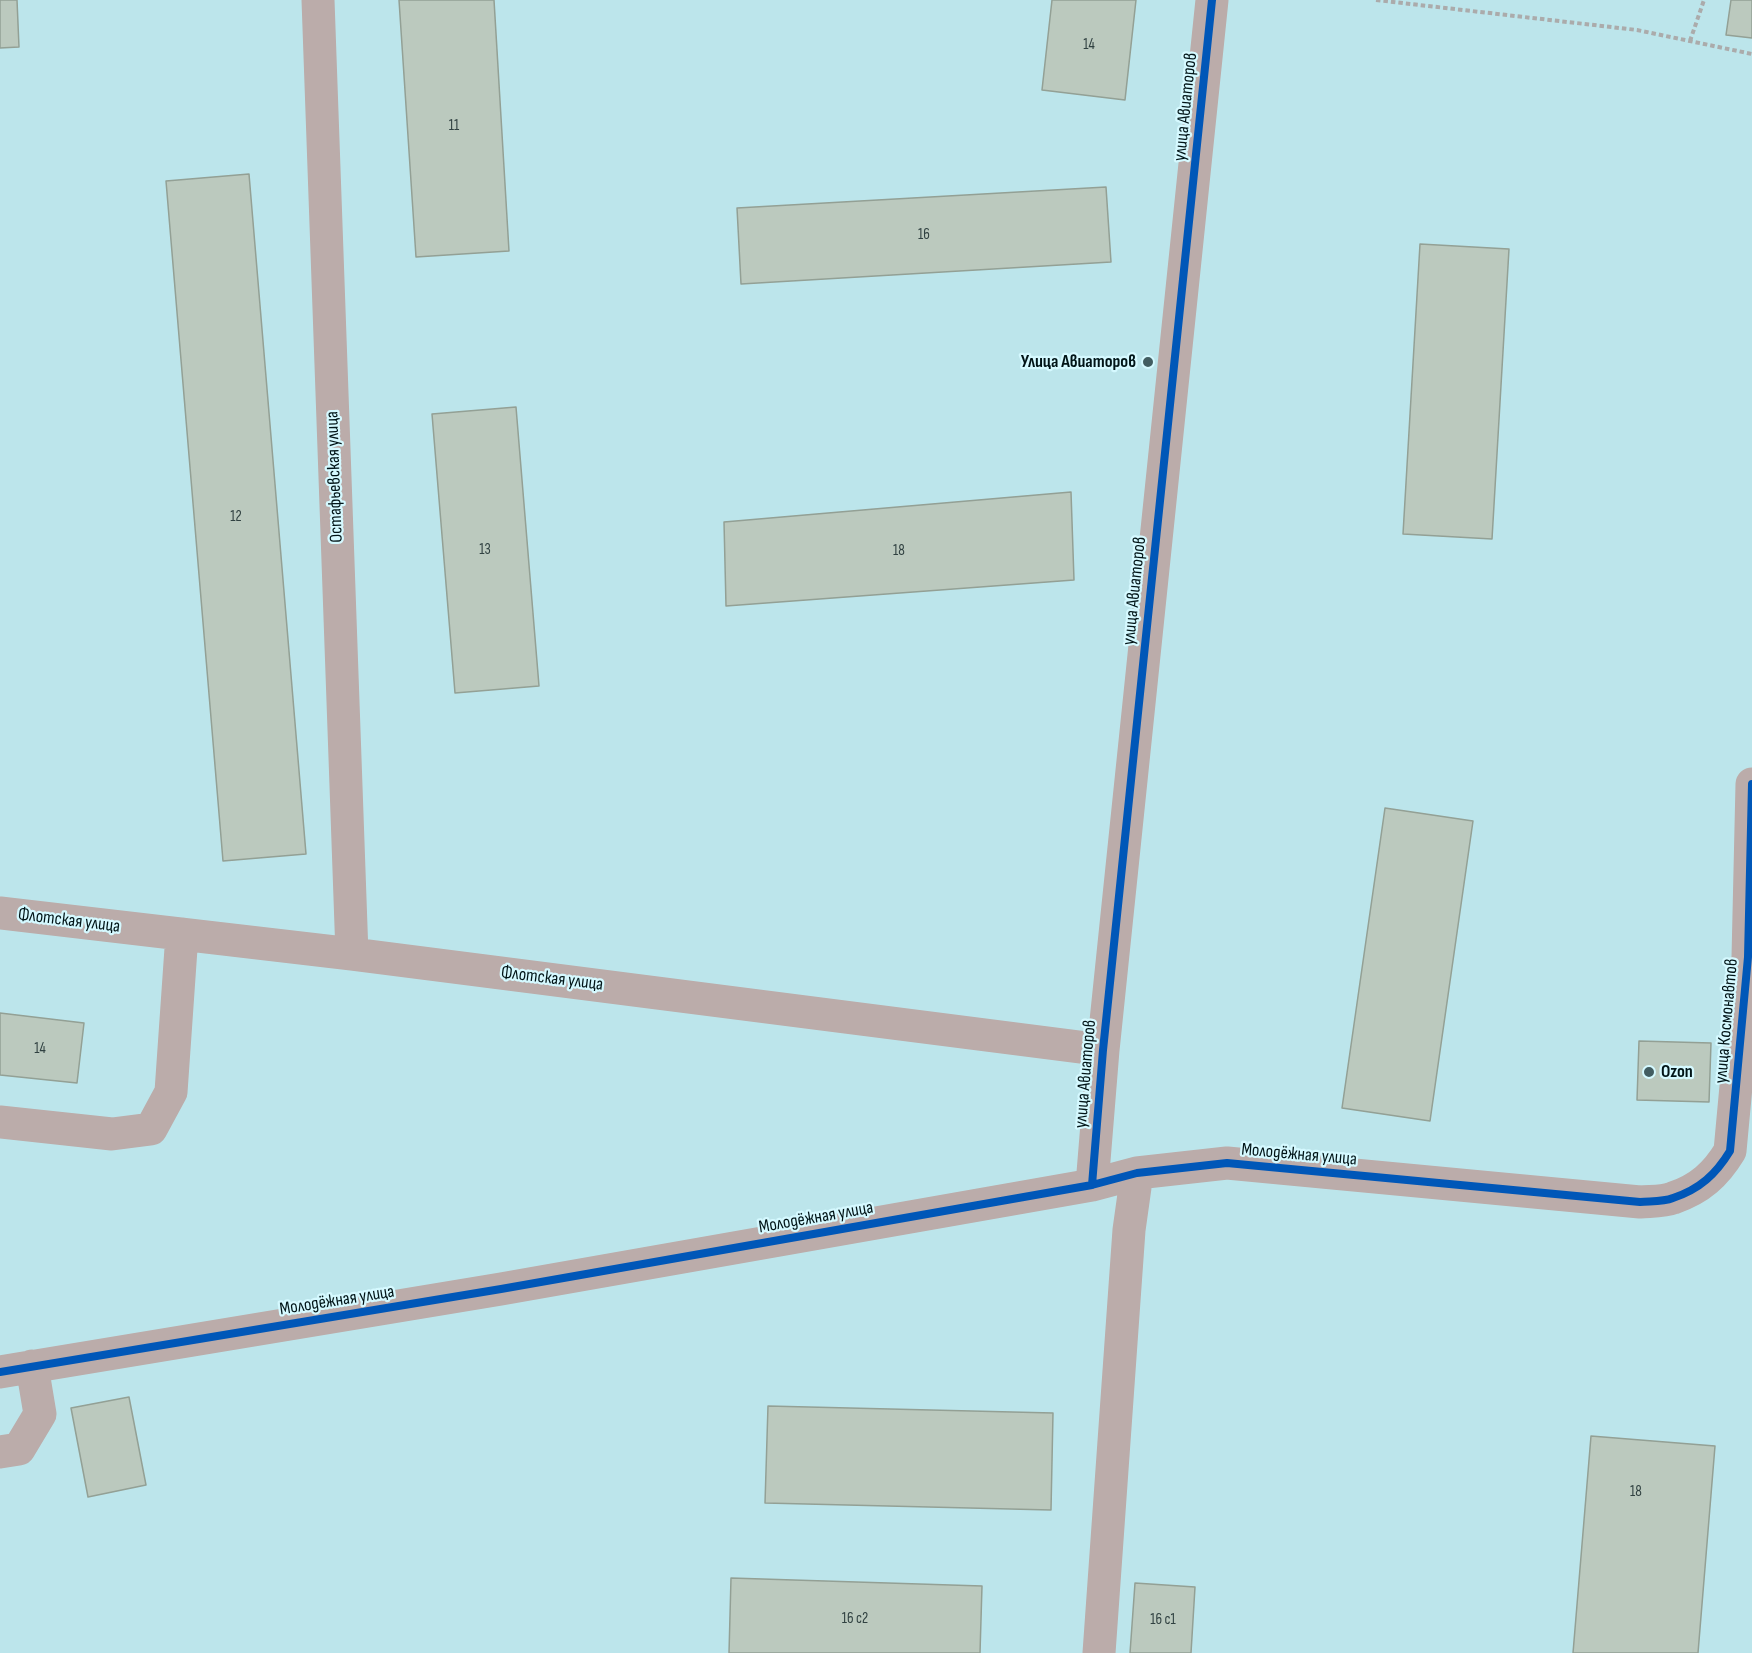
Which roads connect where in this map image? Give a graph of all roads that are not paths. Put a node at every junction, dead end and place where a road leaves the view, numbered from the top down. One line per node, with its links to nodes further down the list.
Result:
1 (318, 0): 6 (street, Остафьевская улица)
2 (1212, 0): 8 (street, улица Авиаторов)
3 (1752, 784): 7 (street, улица Космонавтов)
4 (0, 913): 5 (street, Флотская улица)
5 (183, 934): 6 (street, Флотская улица); 9 (street)
6 (352, 954): 8 (street, Флотская улица)
7 (1750, 957): 12 (street, улица Космонавтов)
8 (1103, 1050): 11 (street, улица Авиаторов)
9 (0, 1122)
10 (1137, 1173): 11 (street, Молодёжная улица); 12 (street, Молодёжная улица); 16 (street)
11 (1092, 1185): 13 (street, Молодёжная улица)
12 (1640, 1202)
13 (32, 1366): 14 (street, Молодёжная улица); 15 (street)
14 (0, 1372)
15 (0, 1452)
16 (1098, 1653)

